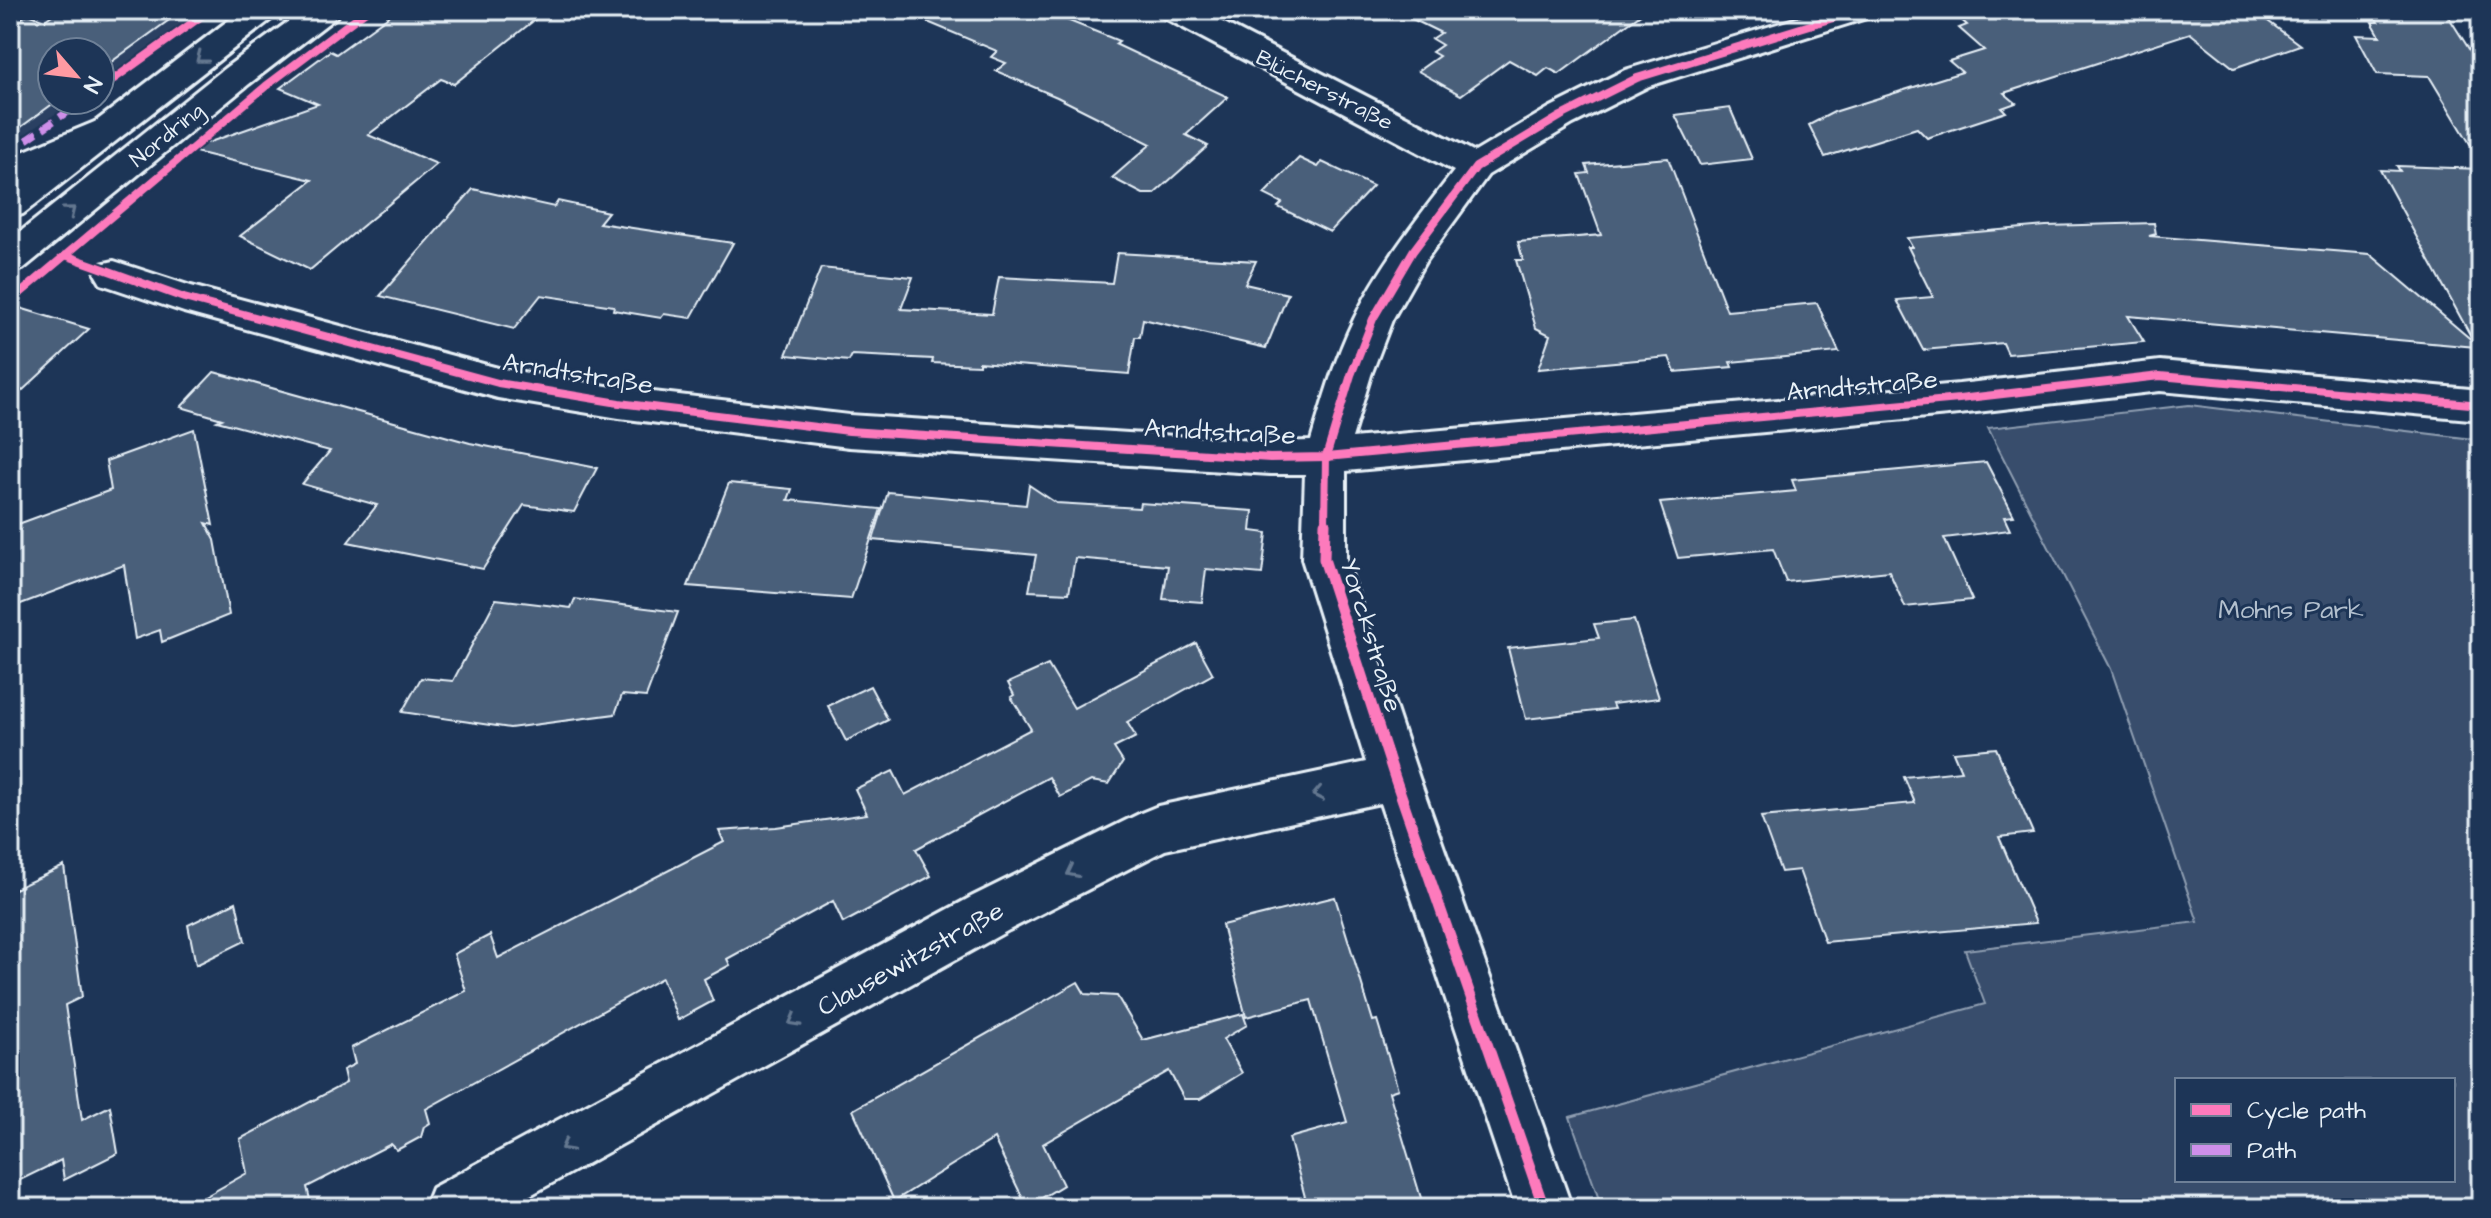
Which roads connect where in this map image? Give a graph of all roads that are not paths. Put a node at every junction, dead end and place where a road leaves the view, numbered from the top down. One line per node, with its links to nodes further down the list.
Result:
1 (263, 10): 5 (street, Nordring, one-way to 5)
2 (325, 10): 9 (street, Nordring, one-way to 2)
3 (1174, 10): 6 (street, Blücherstraße)
4 (1859, 10): 6 (street, Yorckstraße)
5 (114, 125): 7 (street); 8 (street, Nordring)
6 (1476, 167): 12 (street, Yorckstraße)
7 (10, 171)
8 (10, 205)
9 (10, 260)
10 (114, 274): 12 (street, Arndtstraße)
11 (2481, 405): 12 (street, Arndtstraße)
12 (1326, 457): 13 (street, Yorckstraße)
13 (1395, 778): 14 (street, Clausewitzstraße, one-way to 14); 15 (street, Yorckstraße)
14 (452, 1208)
15 (1544, 1208)

